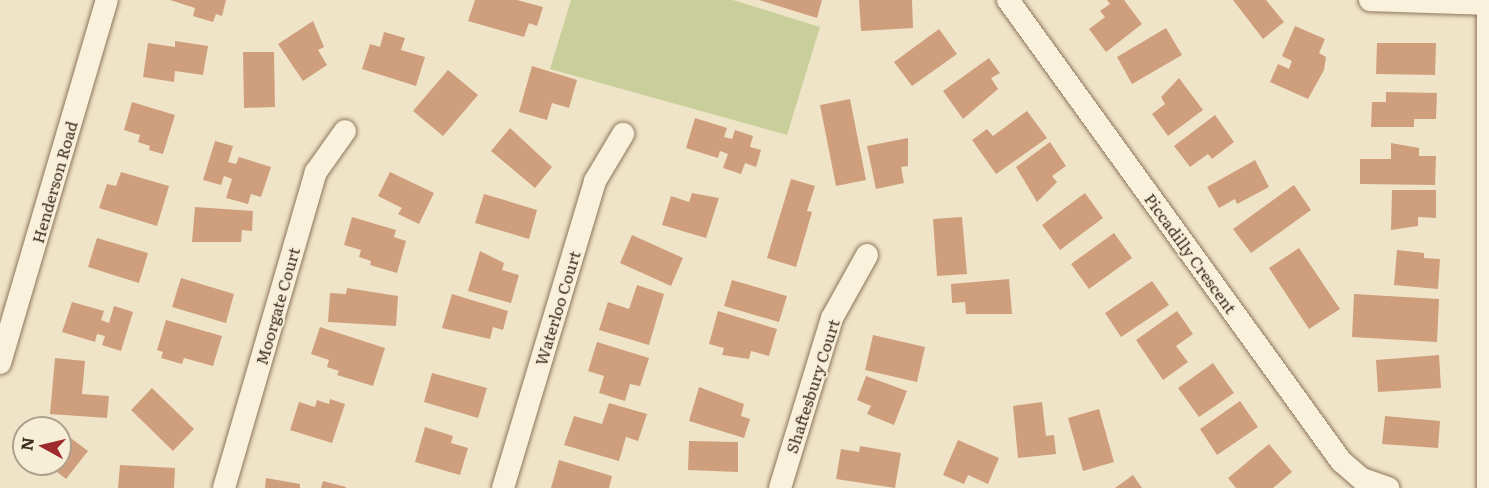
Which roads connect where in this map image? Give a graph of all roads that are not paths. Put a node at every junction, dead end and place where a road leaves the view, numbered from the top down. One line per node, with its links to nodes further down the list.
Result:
1 (107, 0): 9 (street, Henderson Road)
2 (1008, 0): 13 (street, Piccadilly Crescent)
3 (1370, 0): 4 (street)
4 (1488, 2): 7 (street)
5 (345, 131): 10 (street, Moorgate Court)
6 (624, 134): 11 (street, Waterloo Court)
7 (1488, 175): 14 (street)
8 (867, 255): 12 (street, Shaftesbury Court)
9 (0, 363)
10 (224, 488)
11 (503, 488)
12 (780, 488)
13 (1388, 488)
14 (1488, 488)

